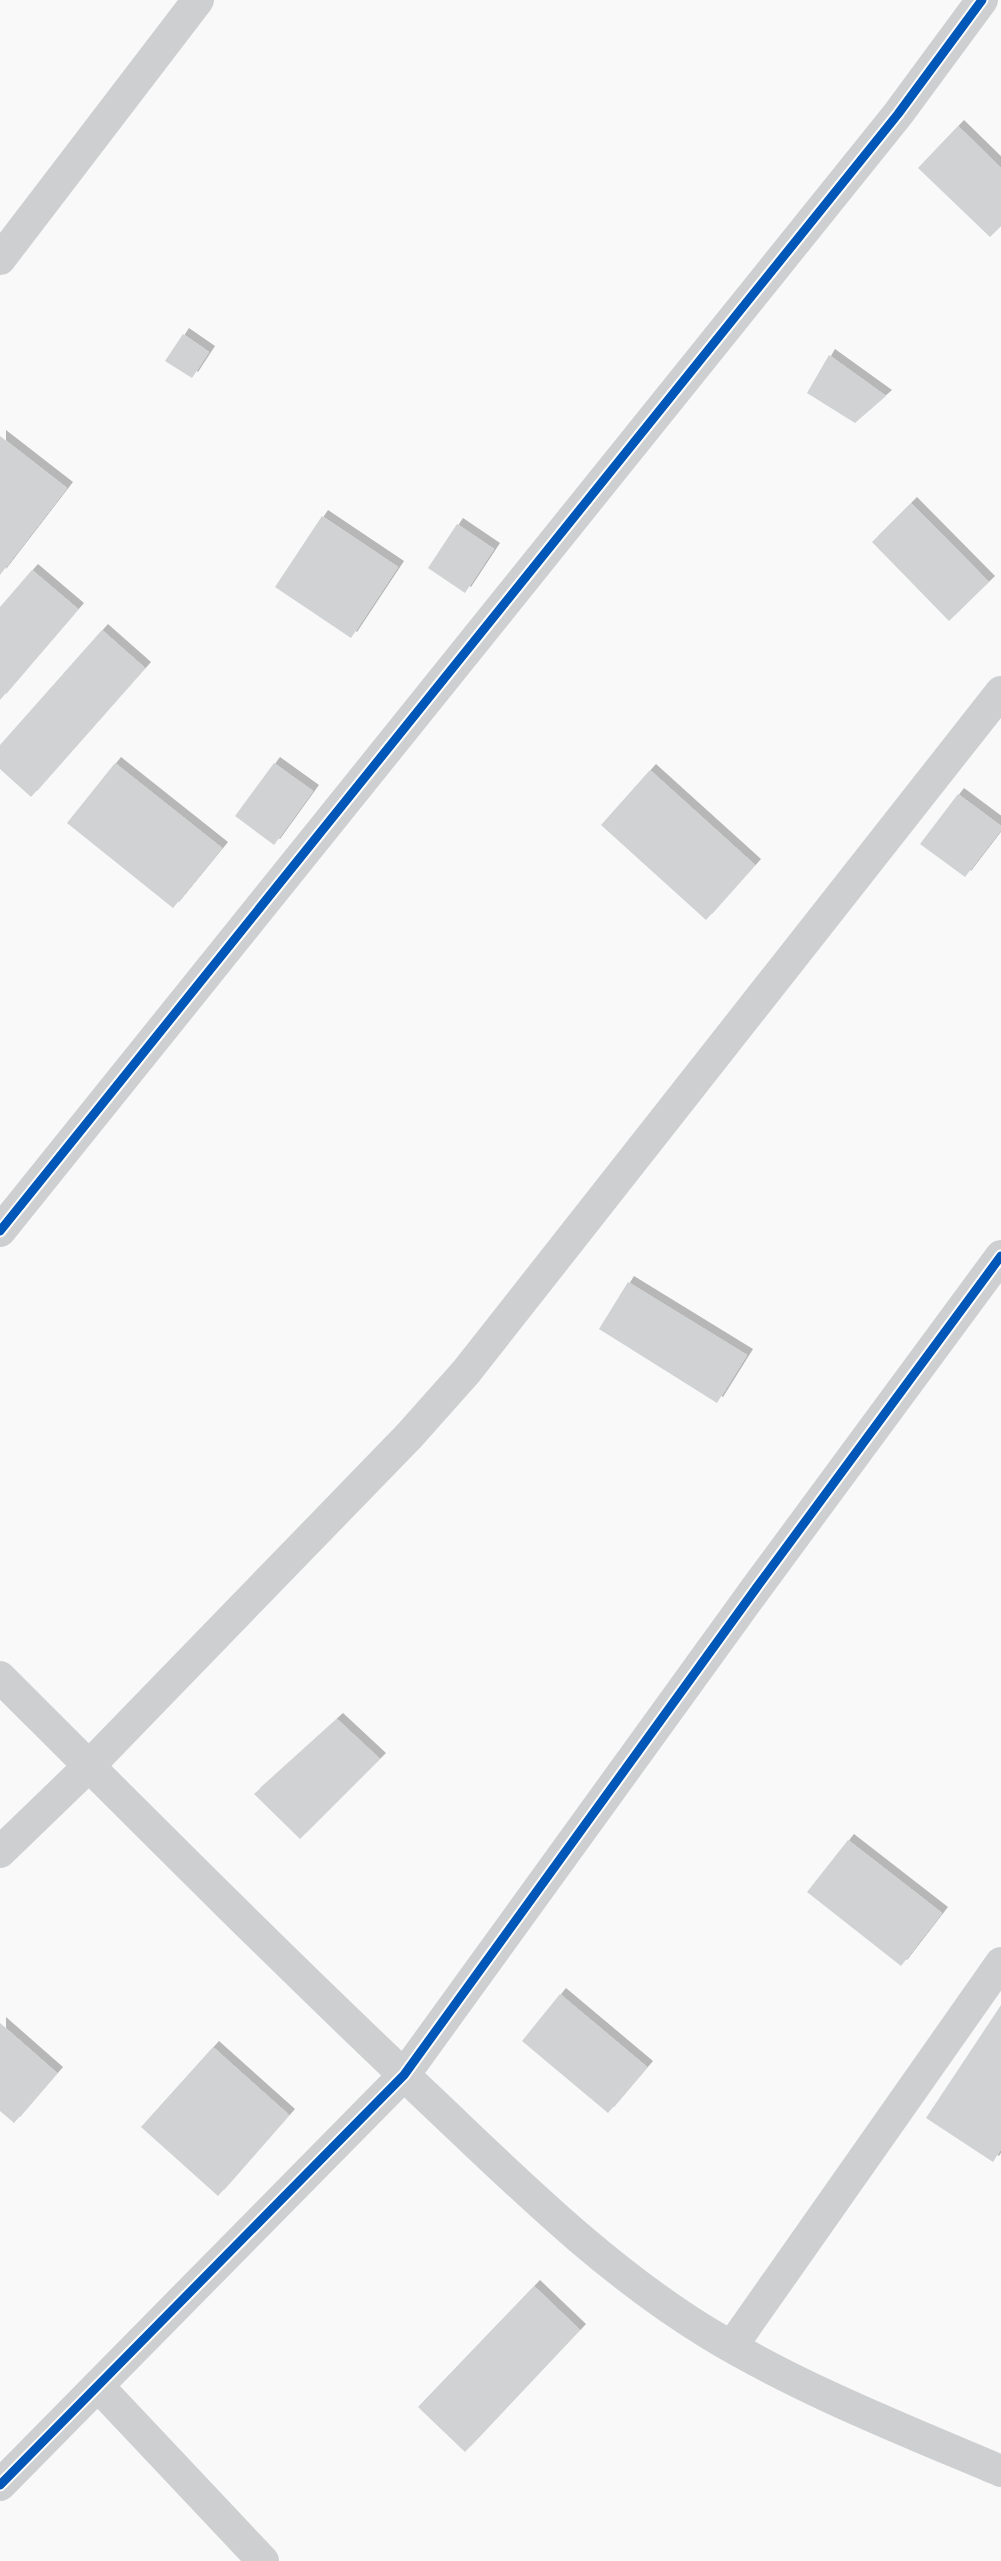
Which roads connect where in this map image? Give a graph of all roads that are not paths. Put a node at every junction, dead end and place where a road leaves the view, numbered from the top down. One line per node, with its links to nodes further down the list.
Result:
1 (198, 0): 3 (street)
2 (982, 0): 5 (street)
3 (0, 259)
4 (1001, 692): 8 (street)
5 (0, 1231)
6 (1001, 1256): 11 (street)
7 (0, 1678): 8 (street)
8 (89, 1766): 9 (street); 11 (street)
9 (0, 1852)
10 (1001, 1963): 12 (street)
11 (404, 2075): 12 (street); 13 (street)
12 (732, 2346): 14 (street)
13 (98, 2386): 15 (street); 16 (street)
14 (1001, 2471)
15 (0, 2485)
16 (263, 2561)

